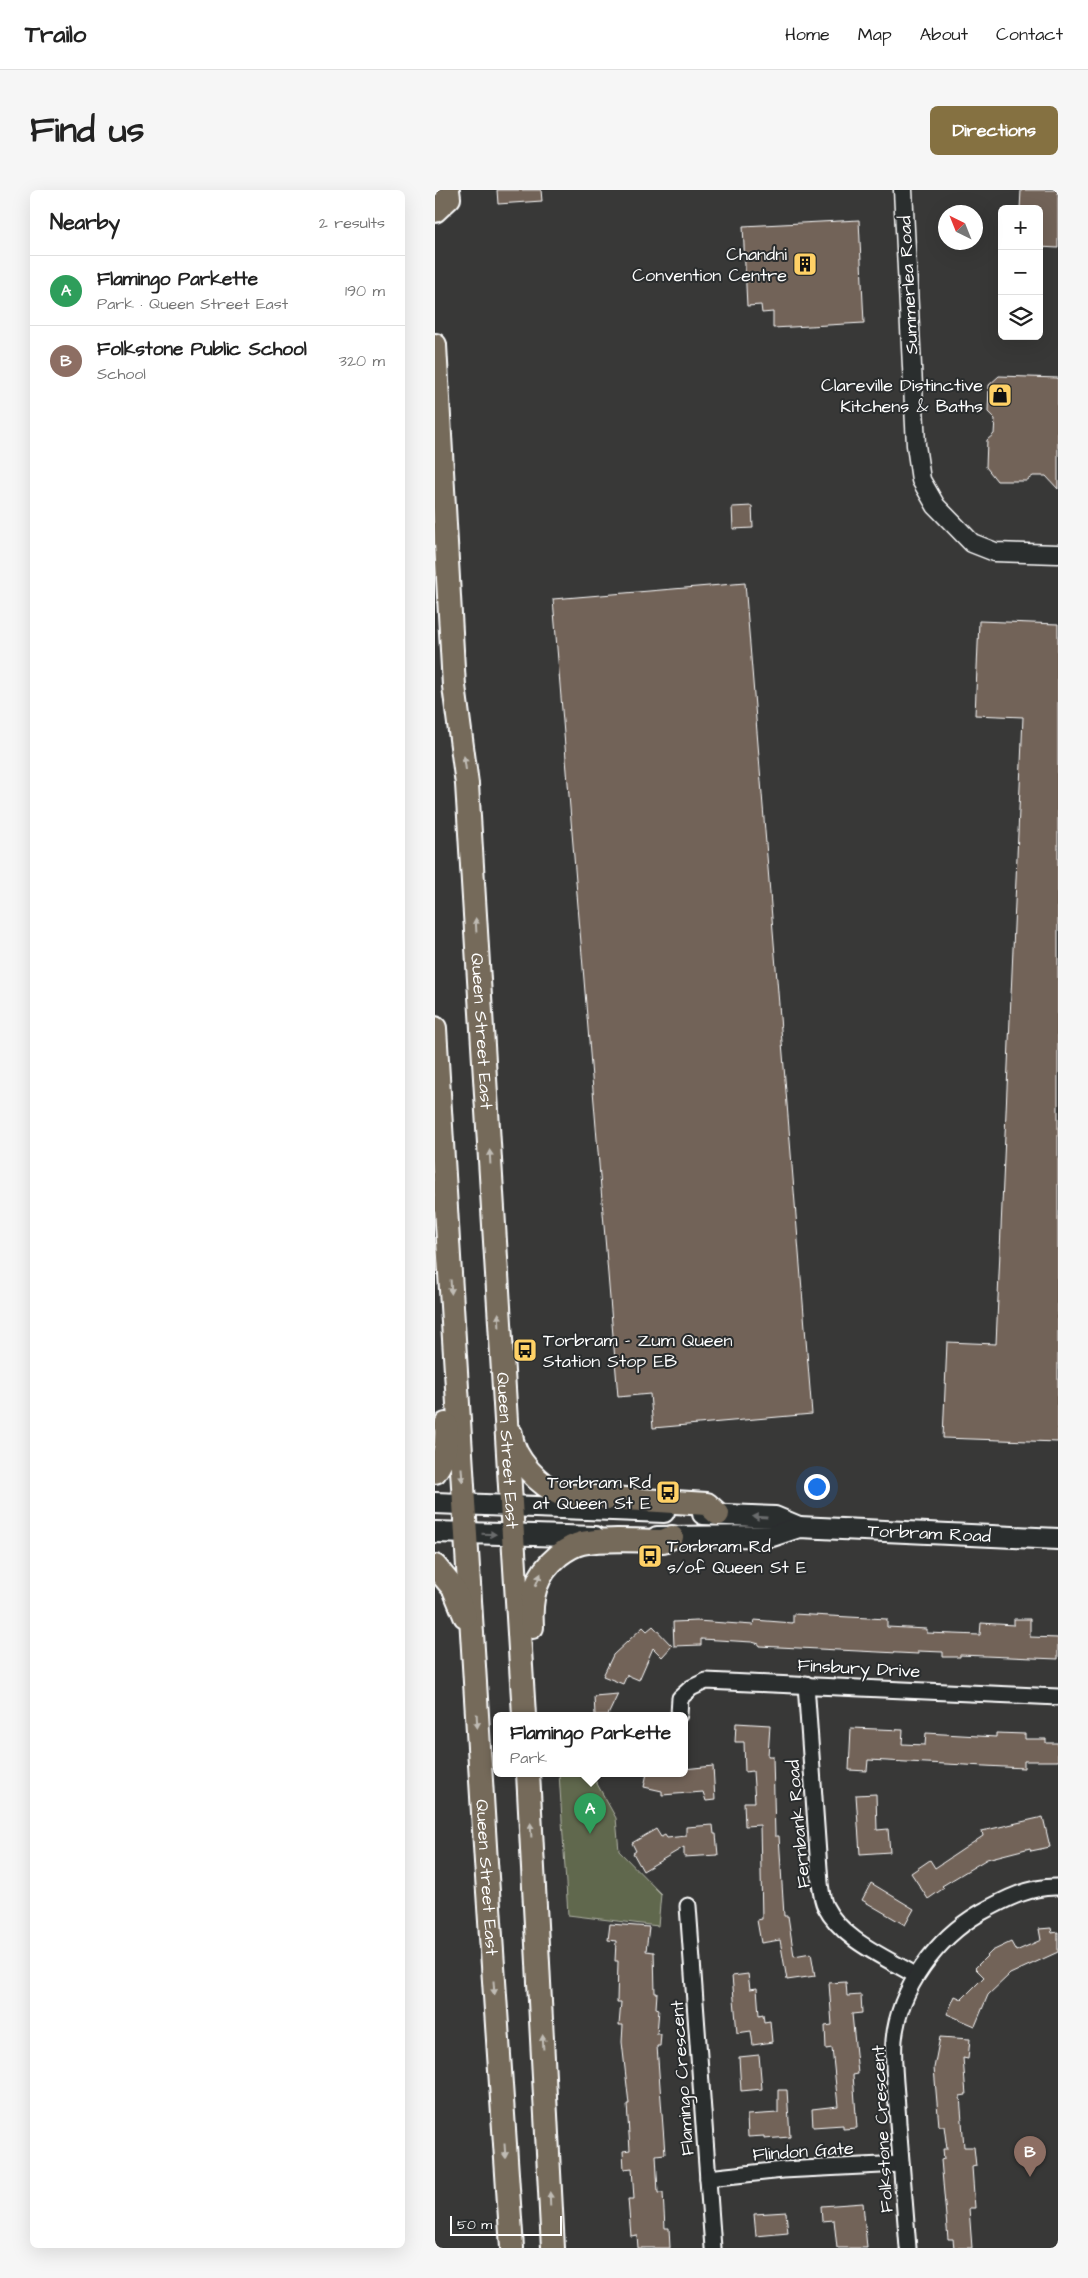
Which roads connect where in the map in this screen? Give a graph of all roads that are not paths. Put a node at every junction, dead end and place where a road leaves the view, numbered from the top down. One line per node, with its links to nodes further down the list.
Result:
1 (448, 190): 3 (main road)
2 (903, 190): 5 (street, Summerlea Road)
3 (435, 210)
4 (435, 346): 8 (main road, Queen Street East, one-way to 4)
5 (1058, 554)
6 (435, 1028): 7 (main road, Queen Street East, one-way to 7)
7 (454, 1338): 9 (main road); 11 (main road, Queen Street East, one-way to 11)
8 (502, 1368): 12 (main road, Queen Street East); 13 (main road)
9 (435, 1472)
10 (435, 1503): 11 (main road, Torbram Road)
11 (463, 1504): 12 (main road, Torbram Road); 16 (main road, Queen Street East)
12 (511, 1506): 13 (main road, Torbram Road); 17 (main road, Queen Street East)
13 (718, 1514): 14 (main road, Torbram Road, one-way to 13)
14 (799, 1527): 18 (main road, Torbram Road); 19 (main road, Torbram Road)
15 (435, 1532): 16 (main road, Torbram Road)
16 (465, 1533): 17 (main road, Torbram Road, one-way to 17); 21 (main road, Queen Street East)
17 (513, 1535): 18 (main road, Torbram Road); 24 (main road, Queen Street East)
18 (672, 1537): 25 (main road, one-way to 18)
19 (1058, 1539)
20 (435, 1566): 21 (main road)
21 (475, 1673): 33 (main road, Queen Street East, one-way to 33)
22 (806, 1684): 23 (street, Finsbury Drive); 26 (street, Finsbury Drive); 30 (street, Fernbank Road)
23 (1058, 1697)
24 (524, 1712)
25 (537, 1712)
26 (679, 1712)
27 (528, 1777): 34 (main road, one-way to 27)
28 (1058, 1886): 30 (street, Folkstone Crescent)
29 (689, 1906): 32 (street, Flamingo Crescent)
30 (915, 1976): 31 (street, Folkstone Crescent)
31 (901, 2164): 32 (street, Flindon Gate); 36 (street, Folkstone Crescent)
32 (708, 2178): 35 (street, Flamingo Crescent)
33 (512, 2248)
34 (553, 2248)
35 (713, 2248)
36 (909, 2248)

